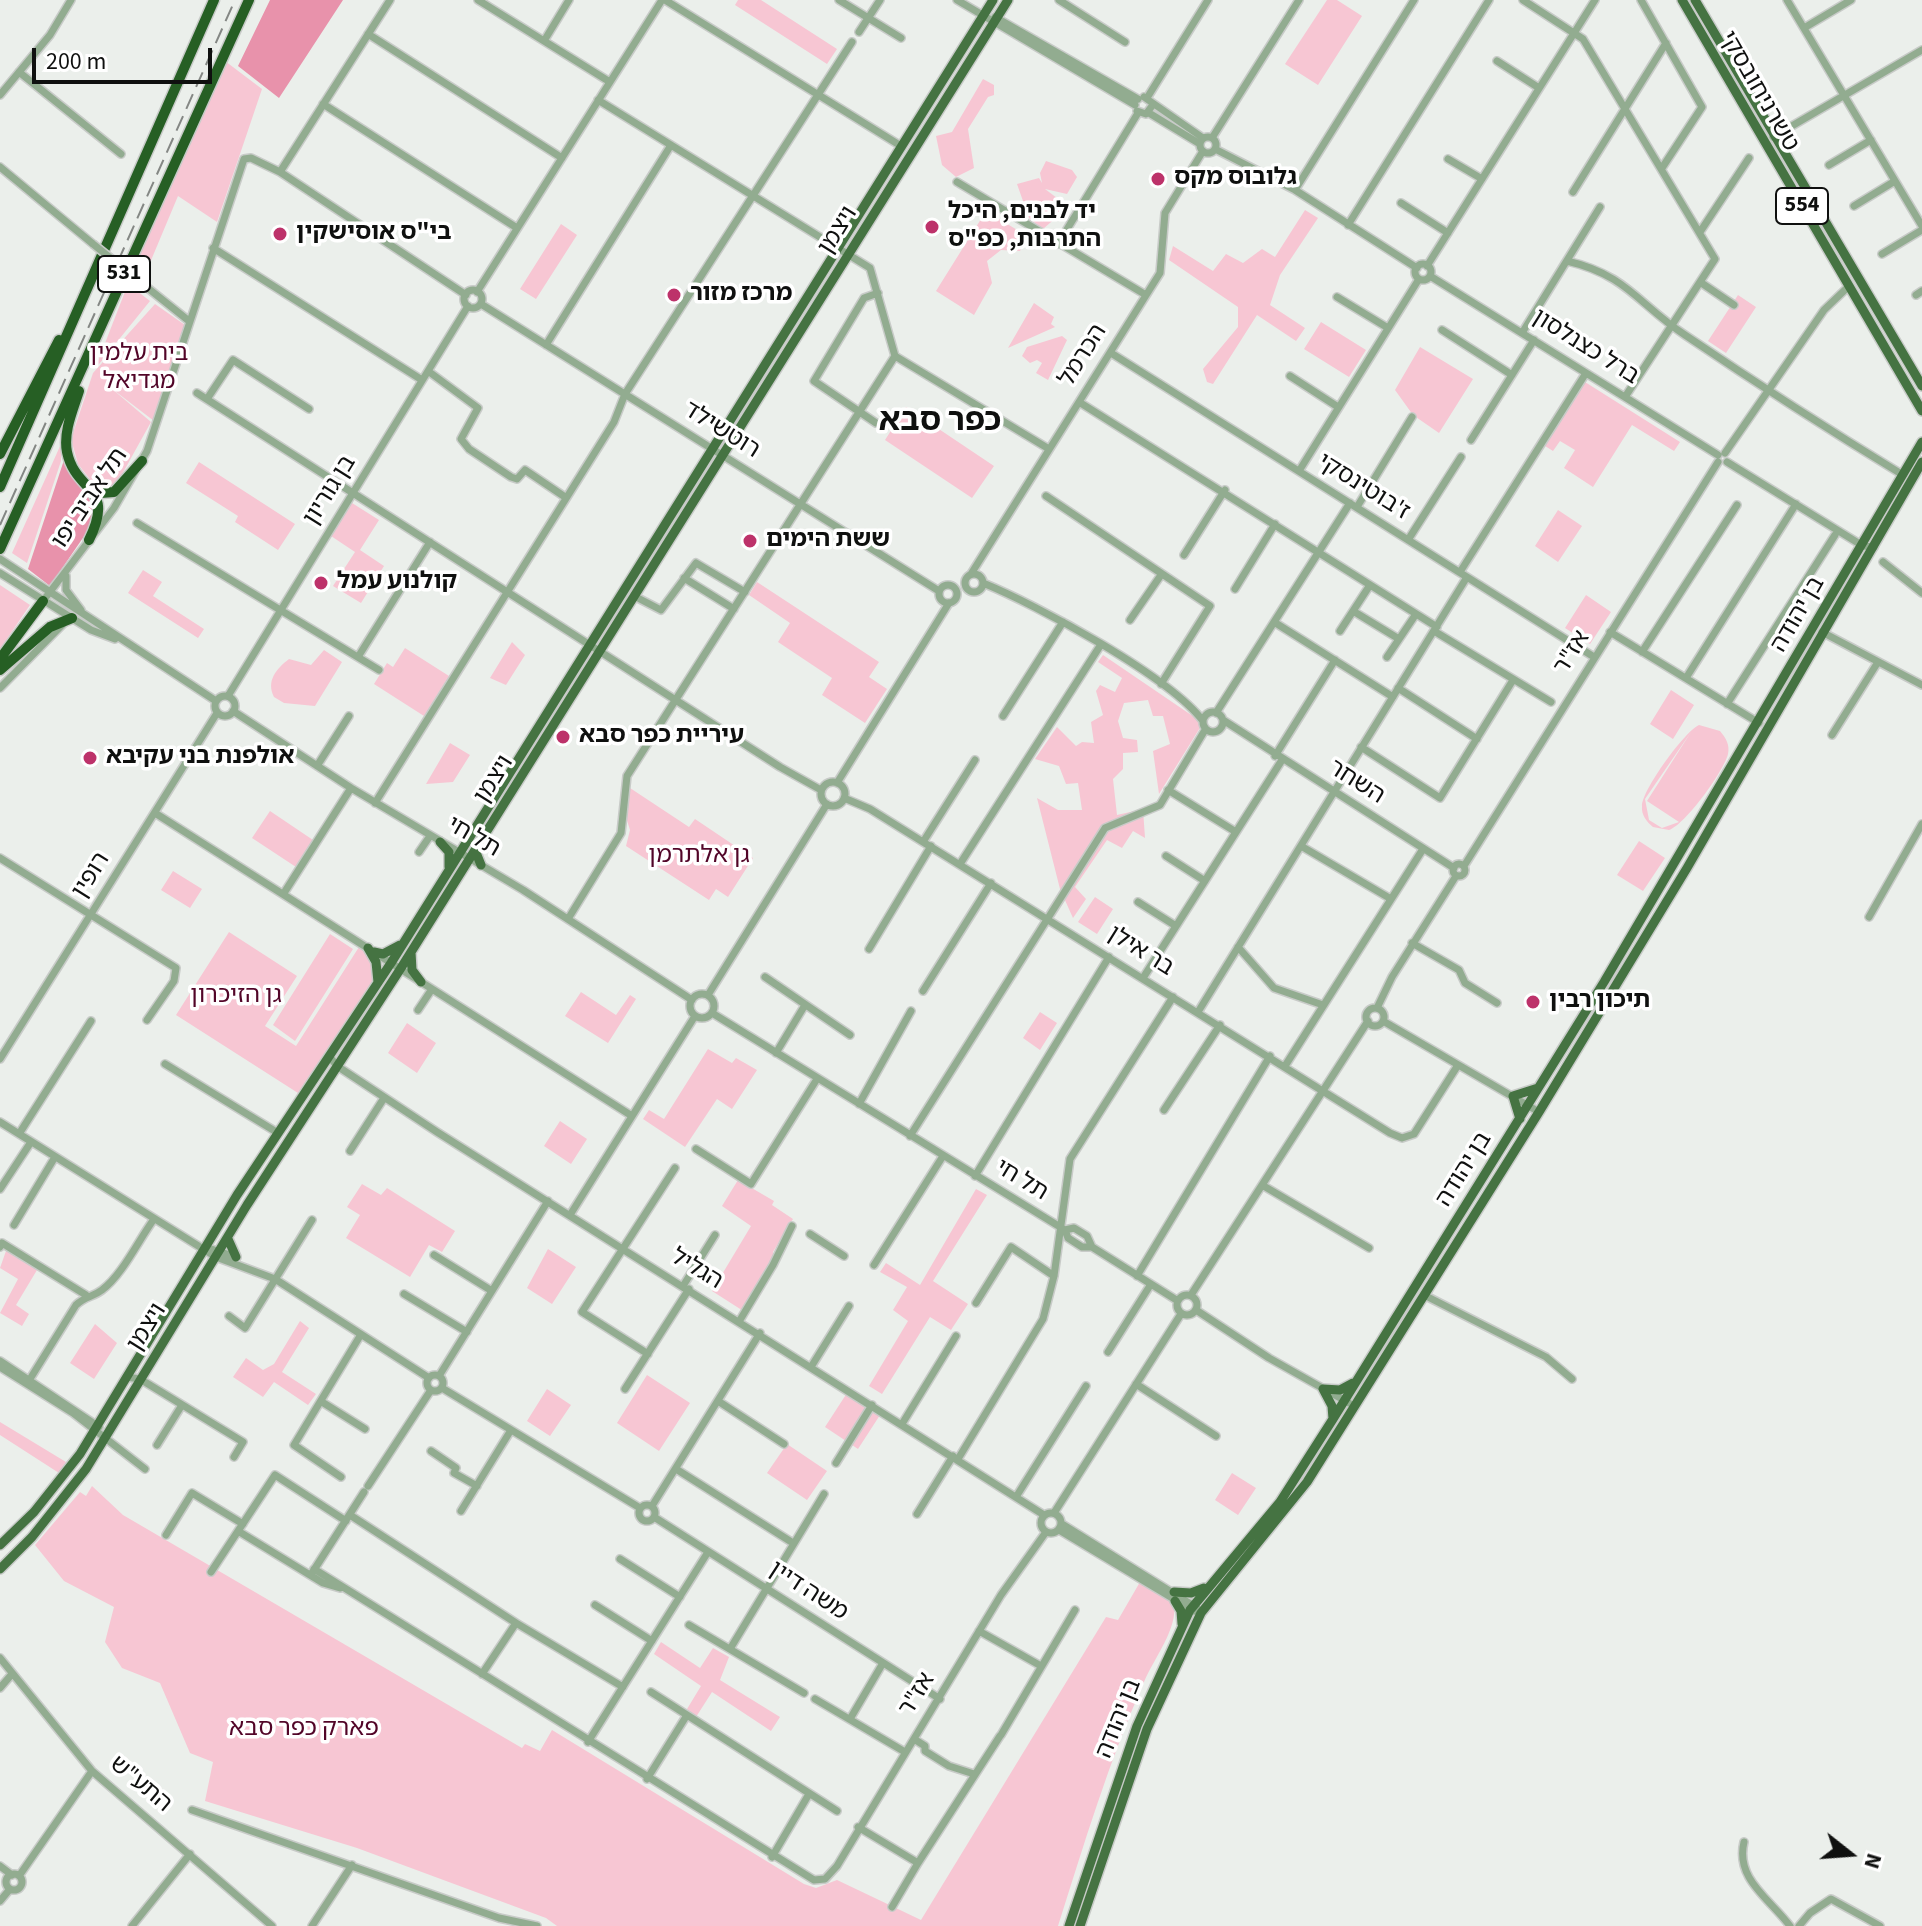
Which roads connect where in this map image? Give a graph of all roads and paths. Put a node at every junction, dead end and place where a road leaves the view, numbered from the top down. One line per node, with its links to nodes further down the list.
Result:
1 (71, 0): 38 (street)
2 (215, 0): 77 (highway, 531)
3 (251, 0): 88 (highway, 531)
4 (390, 0): 30 (street)
5 (478, 0): 32 (street)
6 (569, 0): 32 (street)
7 (664, 0): 39 (street); 42 (street)
8 (839, 0): 25 (street)
9 (880, 0): 25 (street)
10 (957, 0): 24 (street)
11 (993, 0): 24 (main road, ויצמן)
12 (1059, 0): 34 (street)
13 (1208, 0): 46 (street)
14 (1299, 0): 51 (street, הכרמל)
15 (1414, 0): 65 (street)
16 (1489, 0): 71 (street)
17 (1523, 0): 29 (street)
18 (1595, 0): 29 (street)
19 (1641, 0): 35 (street)
20 (1682, 0): 50 (main road, טשרניחובסקי / 554)
21 (1695, 0): 48 (main road, טשרניחובסקי / 554)
22 (1787, 0): 27 (street)
23 (1851, 0): 27 (street)
24 (983, 16): 26 (street); 53 (main road, ויצמן)
25 (868, 18): 28 (street); 31 (street)
26 (999, 19): 46 (street); 80 (main road, ויצמן)
27 (1804, 28): 43 (street)
28 (859, 32)
29 (1574, 32): 40 (street); 47 (street)
30 (368, 34): 45 (street); 55 (street)
31 (901, 38)
32 (544, 41): 39 (street)
33 (852, 42): 42 (street)
34 (1125, 42)
35 (1666, 43): 47 (street); 60 (street)
36 (1922, 50): 43 (street)
37 (1497, 61): 40 (street)
38 (19, 72): 41 (street); 54 (street)
39 (610, 82): 44 (street)
40 (1539, 88): 62 (street)
41 (0, 95)
42 (816, 95): 53 (street); 67 (street)
43 (1844, 96): 48 (street); 49 (street)
44 (598, 100): 52 (street); 55 (street)
45 (323, 104): 61 (street); 72 (street)
46 (1143, 106): 51 (street); 76 (street)
47 (1626, 107): 60 (street); 66 (street)
48 (1774, 137): 50 (street); 112 (main road, טשרניחובסקי / 554)
49 (1871, 140): 58 (street); 63 (street)
50 (1764, 142): 89 (main road, טשרניחובסקי / 554)
51 (1204, 143): 65 (street); 93 (street, הכרמל)
52 (671, 145): 67 (street); 104 (street)
53 (901, 146): 78 (main road, ויצמן)
54 (121, 154)
55 (562, 158): 72 (street)
56 (1749, 158): 74 (street)
57 (1448, 159): 62 (street)
58 (1829, 165)
59 (0, 167): 98 (street, bridge)
60 (1662, 168): 74 (street)
61 (280, 172): 79 (street, תל אביב יפו); 92 (street)
62 (1482, 179): 75 (street)
63 (1895, 181): 69 (street); 73 (street)
64 (957, 182): 76 (street)
65 (1295, 190): 71 (street)
66 (1573, 192)
67 (753, 196): 78 (street); 115 (street)
68 (1401, 203): 75 (street)
69 (1854, 206)
70 (1600, 207): 82 (street)
71 (1348, 225): 84 (street)
72 (517, 228): 90 (street)
73 (1922, 228): 81 (street)
74 (1700, 232): 87 (street)
75 (1448, 233): 83 (street)
76 (1058, 244): 93 (street)
77 (107, 245): 129 (highway); 138 (highway, 531)
78 (838, 247): 80 (street); 127 (main road, ויצמן)
79 (213, 248): 98 (street, תל אביב יפו); 111 (street)
80 (848, 254): 91 (street); 130 (main road, ויצמן)
81 (1882, 254)
82 (1567, 261): 99 (street); 102 (street)
83 (1427, 266): 84 (street); 85 (street)
84 (1417, 268): 86 (street)
85 (1430, 276): 86 (street); 102 (street, ברל כצנלסון)
86 (1419, 279): 100 (street)
87 (1700, 282): 96 (street); 99 (street)
88 (120, 283): 137 (highway); 154 (highway, 531)
89 (1849, 286): 113 (street, אז"ר); 121 (main road, טשרניחובסקי / 554)
90 (477, 292): 92 (street); 95 (street)
91 (878, 293): 106 (street); 122 (street)
92 (466, 295): 97 (street)
93 (1146, 295): 105 (street, הכרמל)
94 (1337, 297): 100 (street)
95 (481, 304): 97 (street); 104 (street, רוטשילד)
96 (1734, 305)
97 (468, 306): 107 (street, בן גוריון)
98 (189, 321): 133 (street, תל אביב יפו)
99 (1672, 326): 113 (street); 116 (street)
100 (1388, 328): 119 (street)
101 (1442, 330): 109 (street)
102 (1522, 333): 103 (street, ברל כצנלסון)
103 (1534, 340): 108 (street, ברל כצנלסון); 109 (street)
104 (546, 345): 115 (street, רוטשילד)
105 (1111, 353): 118 (street, הכרמל); 135 (street, ז'בוטינסקי)
106 (895, 356): 122 (street); 128 (street)
107 (428, 371): 111 (street, בן גוריון); 142 (street)
108 (1586, 373): 116 (street, ברל כצנלסון); 162 (street)
109 (1512, 375): 125 (street)
110 (1290, 376): 119 (street)
111 (422, 380): 140 (street, בן גוריון)
112 (1922, 386)
113 (1767, 389): 132 (street, אז"ר); 136 (street)
114 (197, 393): 117 (street)
115 (625, 394): 127 (street, רוטשילד); 142 (street)
116 (1625, 397): 132 (street, ברל כצנלסון)
117 (207, 399): 120 (street); 140 (street)
118 (1079, 402): 128 (street, הכרמל); 139 (street)
119 (1338, 407): 135 (street)
120 (309, 409)
121 (1922, 411)
122 (861, 413): 124 (street); 144 (street)
123 (1412, 417): 145 (street)
124 (876, 423)
125 (1471, 440)
126 (1922, 442): 136 (main road, בן יהודה)
127 (712, 449): 130 (street, רוטשילד); 193 (main road, ויצמן)
128 (1049, 449): 163 (street, הכרמל)
129 (0, 451)
130 (722, 455): 144 (street, רוטשילד); 174 (main road, ויצמן)
131 (1461, 457): 151 (street)
132 (1722, 458): 143 (street, ברל כצנלסון); 189 (street, אז"ר)
133 (142, 461): 137 (highway); 150 (street, תל אביב יפו)
134 (1922, 462): 153 (main road, בן יהודה)
135 (1299, 471): 145 (street, ז'בוטינסקי)
136 (1903, 475): 153 (main road, בן יהודה)
137 (86, 484): 150 (highway)
138 (0, 487)
139 (1225, 490): 148 (street); 156 (street)
140 (353, 493): 152 (street); 178 (street, בן גוריון)
141 (1046, 496): 161 (street)
142 (565, 497): 169 (street)
143 (1796, 504): 153 (street, ברל כצנלסון); 205 (street)
144 (801, 505): 170 (street, רוטשילד); 172 (street)
145 (1354, 505): 151 (street, ז'בוטינסקי); 155 (street)
146 (1737, 505): 196 (street)
147 (137, 523): 178 (street)
148 (1275, 524): 155 (street); 168 (street)
149 (1835, 535): 217 (street)
150 (89, 540): 159 (street, תל אביב יפו)
151 (1408, 540): 162 (street, ז'בוטינסקי)
152 (430, 542): 169 (street); 197 (street)
153 (1869, 546): 186 (main road, בן יהודה); 190 (main road, בן יהודה)
154 (0, 549)
155 (1319, 552): 166 (street); 185 (street)
156 (1184, 555)
157 (3, 562): 175 (street)
158 (1883, 562): 173 (street)
159 (68, 569): 175 (street, תל אביב יפו); 181 (street)
160 (1, 573): 175 (street)
161 (1161, 575): 183 (street); 207 (street)
162 (1463, 575): 187 (street); 199 (street, ז'בוטינסקי)
163 (968, 577): 165 (street); 167 (street); 171 (street)
164 (684, 578): 172 (street); 174 (street); 177 (street)
165 (983, 583): 171 (street); 184 (street)
166 (1370, 585): 179 (street); 180 (street)
167 (952, 586): 170 (street); 176 (street)
168 (1235, 589)
169 (507, 591): 193 (street); 241 (street)
170 (939, 591): 176 (street, רוטשילד)
171 (971, 591): 176 (street)
172 (745, 592): 177 (street)
173 (1922, 593)
174 (634, 596): 195 (main road, ויצמן)
175 (46, 597): 181 (street); 182 (street); 200 (highway)
176 (952, 600): 235 (street)
177 (734, 609): 213 (street)
178 (281, 610): 197 (street); 211 (street, בן גוריון)
179 (1353, 611): 188 (street); 191 (street)
180 (1416, 614): 187 (street); 191 (street)
181 (87, 617): 192 (street)
182 (74, 620): 192 (street); 203 (highway); 209 (street)
183 (1130, 620)
184 (1063, 622): 194 (street); 222 (street)
185 (1274, 622): 201 (street); 219 (street)
186 (1815, 628): 190 (street); 225 (main road, בן יהודה)
187 (1435, 629): 206 (street); 210 (street)
188 (1340, 631)
189 (1610, 632): 196 (street); 199 (street, אז"ר)
190 (1825, 633): 202 (street); 318 (main road, בן יהודה)
191 (1399, 639): 198 (street)
192 (117, 640): 214 (street)
193 (590, 643): 195 (street); 253 (main road, ויצמן)
194 (1100, 646): 207 (street); 257 (street)
195 (600, 650): 213 (street); 254 (main road, ויצמן)
196 (1642, 652): 205 (street)
197 (358, 657): 204 (street)
198 (1387, 657)
199 (1594, 657): 260 (street, אז"ר)
200 (0, 659)
201 (1335, 660): 212 (street); 232 (street)
202 (1878, 662): 208 (street); 229 (street)
203 (0, 670)
204 (379, 670)
205 (1686, 678): 217 (street)
206 (1513, 680): 215 (street); 230 (street)
207 (1161, 684): 216 (street)
208 (1922, 685)
209 (0, 688)
210 (1398, 688): 212 (street); 230 (street)
211 (228, 696): 214 (street); 218 (street)
212 (1393, 697): 231 (street)
213 (676, 699): 237 (street); 268 (street)
214 (216, 701): 220 (street)
215 (1551, 702)
216 (1188, 703): 219 (street); 224 (street)
217 (1727, 704): 225 (street)
218 (233, 711): 220 (street); 234 (street, תל חי)
219 (1213, 712): 223 (street); 224 (street)
220 (217, 713): 243 (street, רופין)
221 (349, 716): 234 (street)
222 (1003, 716)
223 (1223, 720): 227 (street); 228 (street, השחר)
224 (1203, 721): 226 (street)
225 (1759, 723): 311 (main road, בן יהודה)
226 (1205, 730): 227 (street); 238 (street)
227 (1220, 730): 228 (street, השחר)
228 (1238, 732): 232 (street, השחר)
229 (1832, 735)
230 (1477, 739): 231 (street)
231 (1361, 747): 239 (street)
232 (1278, 758): 239 (street, השחר); 245 (street)
233 (975, 760): 248 (street)
234 (317, 766): 236 (street, תל חי)
235 (837, 783): 237 (street); 240 (street)
236 (351, 788): 241 (street, תל חי); 263 (street)
237 (821, 790): 242 (street)
238 (1168, 790): 245 (street); 269 (street)
239 (1333, 792): 250 (street); 251 (street, השחר)
240 (844, 798): 242 (street); 248 (street, בר אילן)
241 (375, 803): 246 (street, תל חי)
242 (827, 804): 284 (street)
243 (155, 813): 263 (street); 266 (street, רופין)
244 (1922, 824): 267 (street)
245 (1236, 832): 261 (street)
246 (430, 836): 247 (street, תל חי); 252 (street)
247 (440, 842): 253 (street, תל חי); 259 (main road)
248 (923, 842): 249 (street, בר אילן)
249 (931, 846): 257 (street, בר אילן); 274 (street)
250 (1301, 846): 264 (street); 273 (street)
251 (1423, 849): 260 (street, השחר); 264 (street)
252 (419, 852)
253 (459, 852): 254 (street, תל חי); 259 (main road, ויצמן)
254 (472, 854): 258 (main road); 272 (main road, ויצמן)
255 (1166, 856): 261 (street)
256 (0, 858): 266 (street)
257 (960, 864): 262 (street, בר אילן)
258 (481, 865): 268 (street, תל חי)
259 (449, 870): 272 (main road, ויצמן)
260 (1455, 872): 271 (street)
261 (1205, 881): 270 (street)
262 (991, 883): 269 (street, בר אילן); 283 (street)
263 (284, 893): 275 (street)
264 (1391, 899): 289 (street)
265 (1138, 902): 270 (street)
266 (91, 914): 296 (street); 305 (street, רופין)
267 (1869, 917)
268 (568, 919): 286 (street, תל חי)
269 (1048, 919): 276 (street, בר אילן); 324 (street)
270 (1176, 926): 279 (street)
271 (1412, 943): 287 (street); 290 (street)
272 (407, 947): 275 (main road); 277 (main road, ויצמן); 280 (main road)
273 (1238, 947): 289 (street); 293 (street)
274 (869, 949)
275 (371, 950): 277 (street); 281 (main road)
276 (1109, 957): 279 (street, בר אילן); 331 (street)
277 (396, 966): 280 (street); 281 (main road, ויצמן); 308 (main road, ויצמן)
278 (765, 977): 288 (street)
279 (1143, 978): 285 (street, בר אילן)
280 (421, 982): 282 (street)
281 (378, 983): 303 (main road, ויצמן)
282 (432, 989): 291 (street); 319 (street)
283 (923, 991)
284 (708, 995): 286 (street); 294 (street)
285 (1173, 997): 293 (street, בר אילן); 340 (street)
286 (692, 1000): 295 (street)
287 (1497, 1003)
288 (805, 1005): 301 (street); 302 (street)
289 (1323, 1005): 309 (street)
290 (1377, 1008): 298 (street); 299 (street)
291 (418, 1010)
292 (911, 1011): 315 (street)
293 (1198, 1012): 300 (street, בר אילן)
294 (712, 1013): 295 (street); 302 (street, תל חי)
295 (695, 1016): 319 (street)
296 (147, 1020)
297 (91, 1021): 323 (street)
298 (1368, 1021): 299 (street); 312 (street)
299 (1383, 1021): 307 (street)
300 (1220, 1025): 304 (street, בר אילן); 317 (street)
301 (850, 1035)
302 (776, 1053): 310 (street, תל חי)
303 (329, 1056): 308 (street, הגליל); 322 (main road, ויצמן)
304 (1270, 1056): 309 (street, בר אילן); 355 (street)
305 (0, 1059)
306 (165, 1064): 322 (street)
307 (1458, 1065): 312 (street, בר אילן); 313 (street)
308 (337, 1066): 314 (street, הגליל); 343 (main road, ויצמן)
309 (1285, 1066): 312 (street, בר אילן)
310 (817, 1079): 315 (street, תל חי); 326 (street)
311 (1541, 1086): 313 (main road); 316 (main road, בן יהודה)
312 (1322, 1089): 332 (street)
313 (1513, 1096): 316 (street); 320 (main road)
314 (384, 1098): 327 (street); 334 (street, הגליל)
315 (859, 1104): 324 (street, תל חי)
316 (1528, 1105): 318 (street); 320 (main road, בן יהודה)
317 (1164, 1110)
318 (1539, 1112): 363 (main road, בן יהודה)
319 (632, 1116): 335 (street)
320 (1520, 1119): 385 (main road, בן יהודה)
321 (0, 1122): 323 (street)
322 (278, 1133): 345 (main road, ויצמן)
323 (19, 1134): 325 (street)
324 (910, 1136): 328 (street, תל חי)
325 (31, 1142): 329 (street); 333 (street)
326 (696, 1149)
327 (350, 1151)
328 (943, 1156): 331 (street, תל חי); 352 (street)
329 (55, 1157): 336 (street); 338 (street)
330 (675, 1168): 347 (street)
331 (975, 1176): 340 (street, תל חי)
332 (1262, 1185): 346 (street); 362 (street)
333 (0, 1189)
334 (548, 1201): 335 (street, הגליל); 359 (street)
335 (570, 1215): 347 (street, הגליל)
336 (154, 1219): 345 (street); 361 (street)
337 (312, 1220): 356 (street)
338 (14, 1225)
339 (792, 1226): 370 (street)
340 (1062, 1228): 354 (street); 355 (street, תל חי)
341 (810, 1234): 350 (street)
342 (715, 1235): 358 (street)
343 (228, 1238): 348 (main road, ויצמן); 351 (main road)
344 (1, 1245): 361 (street)
345 (205, 1247): 348 (street); 380 (main road, ויצמן)
346 (1369, 1248)
347 (624, 1249): 358 (street, הגליל); 376 (street)
348 (218, 1253): 351 (street); 353 (street); 383 (main road, ויצמן)
349 (434, 1255): 359 (street)
350 (844, 1256)
351 (236, 1257): 353 (street)
352 (874, 1265)
353 (252, 1268): 356 (street)
354 (1054, 1276): 365 (street); 411 (street)
355 (1137, 1276): 357 (street, תל חי)
356 (275, 1279): 369 (street); 373 (street)
357 (1151, 1284): 364 (street, תל חי); 375 (street)
358 (686, 1288): 370 (street, הגליל); 376 (street)
359 (492, 1291): 371 (street)
360 (404, 1294): 371 (street)
361 (86, 1295): 382 (street)
362 (1191, 1295): 364 (street); 367 (street)
363 (1424, 1295): 384 (street); 399 (main road, בן יהודה)
364 (1178, 1301): 368 (street)
365 (976, 1303)
366 (849, 1306): 378 (street)
367 (1196, 1310): 368 (street); 391 (street)
368 (1181, 1314): 386 (street)
369 (229, 1316)
370 (740, 1320): 372 (street, הגליל)
371 (467, 1332): 379 (street)
372 (760, 1333): 378 (street, הגליל); 394 (street)
373 (360, 1336): 381 (street); 396 (street)
374 (956, 1336): 401 (street)
375 (1108, 1352)
376 (648, 1354): 390 (street)
377 (0, 1364): 382 (street); 402 (street)
378 (811, 1367): 398 (street, הגליל)
379 (439, 1376): 381 (street); 389 (street)
380 (126, 1377): 383 (street); 402 (main road, ויצמן)
381 (429, 1378): 392 (street)
382 (30, 1379): 402 (street)
383 (140, 1379): 388 (street); 393 (main road, ויצמן)
384 (1572, 1379)
385 (1356, 1381): 391 (main road); 395 (main road, בן יהודה)
386 (1136, 1384): 406 (street); 422 (street)
387 (1086, 1386): 418 (street)
388 (154, 1388): 393 (street); 397 (street)
389 (442, 1388): 392 (street); 404 (street)
390 (625, 1389)
391 (1323, 1389): 395 (street); 400 (main road)
392 (431, 1390): 426 (street)
393 (129, 1399): 405 (main road, ויצמן)
394 (718, 1401): 407 (street); 414 (street)
395 (1344, 1401): 399 (street); 400 (main road, בן יהודה)
396 (322, 1402): 403 (street); 415 (street)
397 (182, 1405): 408 (street); 410 (street)
398 (872, 1405): 401 (street, הגליל); 412 (street)
399 (1354, 1406): 445 (main road, בן יהודה)
400 (1333, 1419): 438 (main road, בן יהודה)
401 (902, 1424): 411 (street, הגליל)
402 (96, 1427): 405 (street); 432 (main road, ויצמן)
403 (365, 1429)
404 (511, 1430): 416 (street); 420 (street)
405 (107, 1436): 413 (street); 435 (main road, ויצמן)
406 (1216, 1436)
407 (784, 1444)
408 (157, 1445)
409 (431, 1451): 416 (street)
410 (234, 1457)
411 (955, 1458): 418 (street, הגליל); 423 (street)
412 (836, 1463)
413 (145, 1469)
414 (676, 1469): 419 (street); 431 (street)
415 (341, 1477)
416 (477, 1486): 421 (street)
417 (824, 1494): 431 (street)
418 (1016, 1497): 424 (street, הגליל)
419 (652, 1506): 420 (street); 425 (street)
420 (640, 1508): 425 (street)
421 (461, 1511)
422 (1054, 1513): 424 (street); 428 (street)
423 (917, 1514)
424 (1044, 1515): 429 (street)
425 (654, 1517): 433 (street, משה דיין)
426 (348, 1518): 427 (street); 437 (street); 446 (street)
427 (240, 1527): 430 (street); 436 (street); 437 (street)
428 (1061, 1527): 429 (street); 441 (street)
429 (1046, 1532): 449 (street, אז"ר)
430 (166, 1535)
431 (793, 1543): 439 (street)
432 (0, 1545)
433 (708, 1552): 439 (street, משה דיין); 440 (street)
434 (620, 1559): 440 (street)
435 (0, 1569)
436 (211, 1572)
437 (312, 1572): 456 (street)
438 (1207, 1586): 441 (main road); 443 (main road, בן יהודה)
439 (766, 1588): 451 (street); 453 (street, משה דיין)
440 (680, 1597): 450 (street)
441 (1175, 1597): 443 (street); 448 (main road)
442 (595, 1605): 450 (street)
443 (1192, 1607): 445 (street); 448 (main road, בן יהודה)
444 (1075, 1610): 454 (street)
445 (1201, 1613): 489 (main road, בן יהודה)
446 (516, 1623): 456 (street); 457 (street)
447 (689, 1625): 451 (street)
448 (1182, 1625): 488 (main road, בן יהודה)
449 (979, 1631): 454 (street); 462 (street, אז"ר)
450 (652, 1641): 457 (street)
451 (730, 1649): 460 (street)
452 (0, 1658): 455 (street, התע"ש)
453 (883, 1663): 462 (street, משה דיין); 464 (street)
454 (1041, 1666): 469 (street)
455 (12, 1674): 458 (street); 468 (street, התע"ש)
456 (482, 1674): 466 (street)
457 (623, 1687): 466 (street)
458 (0, 1688)
459 (651, 1692): 463 (street)
460 (804, 1693)
461 (815, 1699): 464 (street)
462 (940, 1699): 465 (street, אז"ר)
463 (687, 1715): 470 (street); 471 (street)
464 (850, 1719): 467 (street)
465 (914, 1739): 467 (street, אז"ר); 469 (street)
466 (588, 1742): 470 (street)
467 (905, 1752): 474 (street, אז"ר)
468 (92, 1771): 476 (street, התע"ש); 481 (street)
469 (974, 1774): 478 (street)
470 (647, 1779): 477 (street)
471 (809, 1794): 473 (street); 477 (street)
472 (192, 1810): 479 (street)
473 (837, 1811)
474 (858, 1827): 477 (street, אז"ר); 478 (street)
475 (1744, 1842): 490 (street)
476 (190, 1854): 484 (street); 485 (street, התע"ש)
477 (772, 1857)
478 (918, 1863): 483 (street)
479 (352, 1865): 486 (street); 487 (street)
480 (0, 1866): 481 (street)
481 (9, 1880): 482 (street)
482 (0, 1901)
483 (892, 1907)
484 (132, 1926)
485 (272, 1926)
486 (312, 1926)
487 (537, 1926)
488 (1069, 1926)
489 (1080, 1926)
490 (1790, 1926)
491 (1799, 1926): 492 (street)
492 (1880, 1926)

